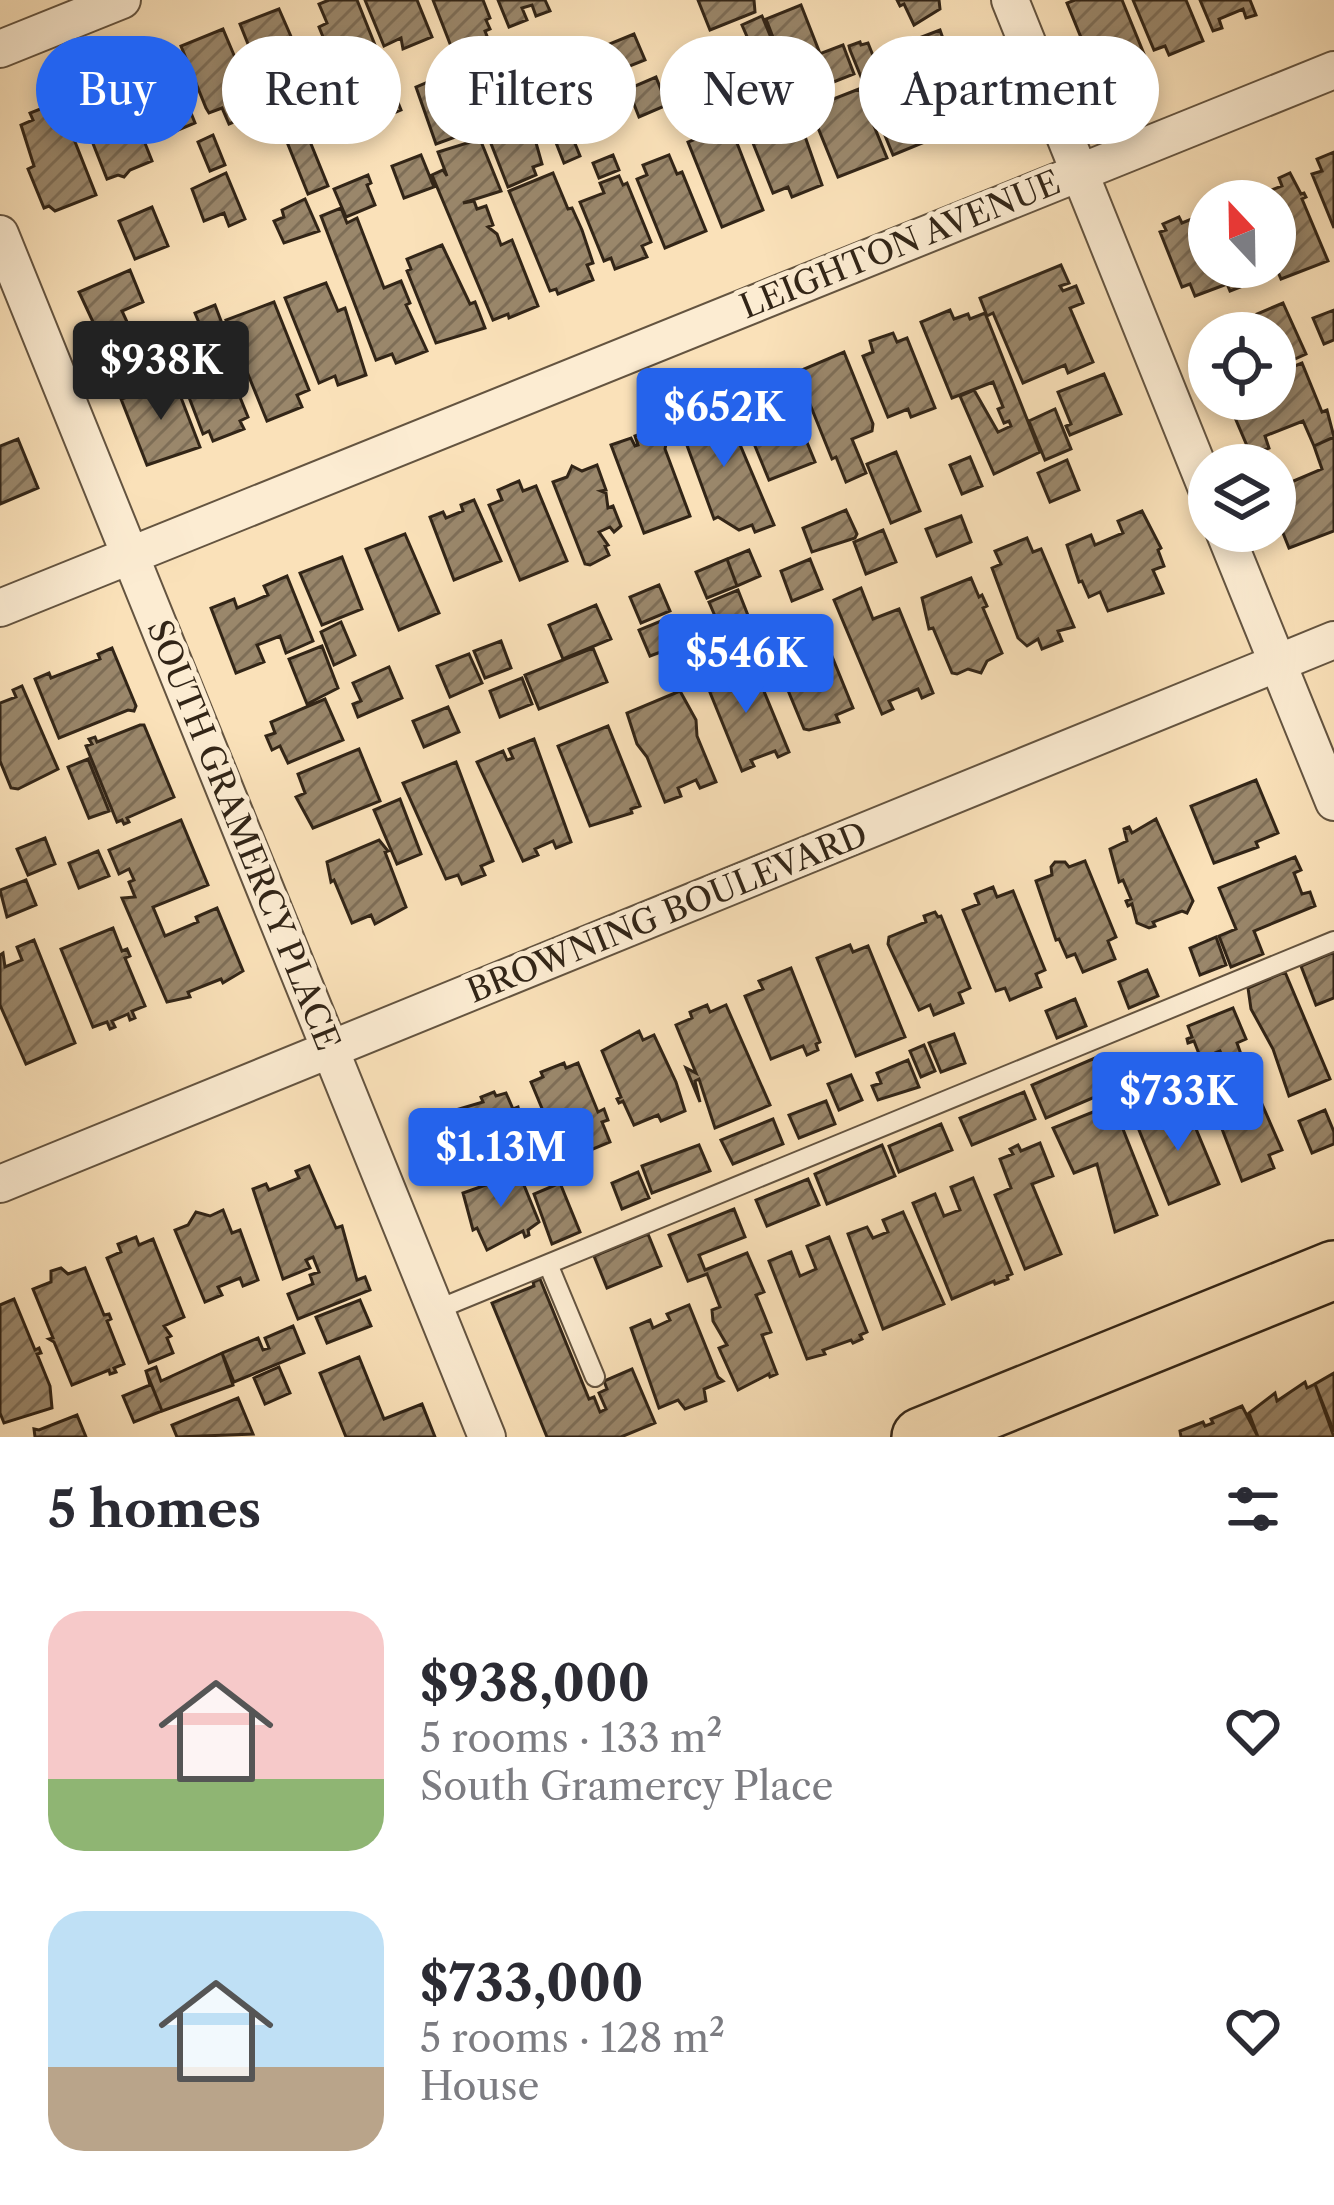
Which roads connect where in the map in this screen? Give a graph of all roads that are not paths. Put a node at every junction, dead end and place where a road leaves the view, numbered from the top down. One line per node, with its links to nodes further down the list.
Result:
1 (122, 0): 3 (street)
2 (1010, 0): 5 (street)
3 (0, 49)
4 (1334, 70): 5 (street, LEIGHTON AVENUE)
5 (1080, 172): 7 (street); 9 (street, LEIGHTON AVENUE)
6 (0, 234): 9 (street, SOUTH GRAMERCY PLACE)
7 (1189, 444)
8 (1232, 552): 12 (street)
9 (130, 556): 10 (street, LEIGHTON AVENUE); 15 (street, SOUTH GRAMERCY PLACE)
10 (0, 608)
11 (1334, 640): 12 (street, BROWNING BOULEVARD)
12 (1277, 664): 13 (street); 15 (street, BROWNING BOULEVARD)
13 (1334, 802)
14 (1334, 941): 17 (lane)
15 (331, 1049): 16 (street, BROWNING BOULEVARD); 19 (street, SOUTH GRAMERCY PLACE)
16 (0, 1184)
17 (548, 1264): 19 (lane); 20 (lane)
18 (1334, 1270): 22 (main road)
19 (436, 1310): 21 (street, SOUTH GRAMERCY PLACE)
20 (596, 1377)
21 (488, 1437)
22 (921, 1437)

